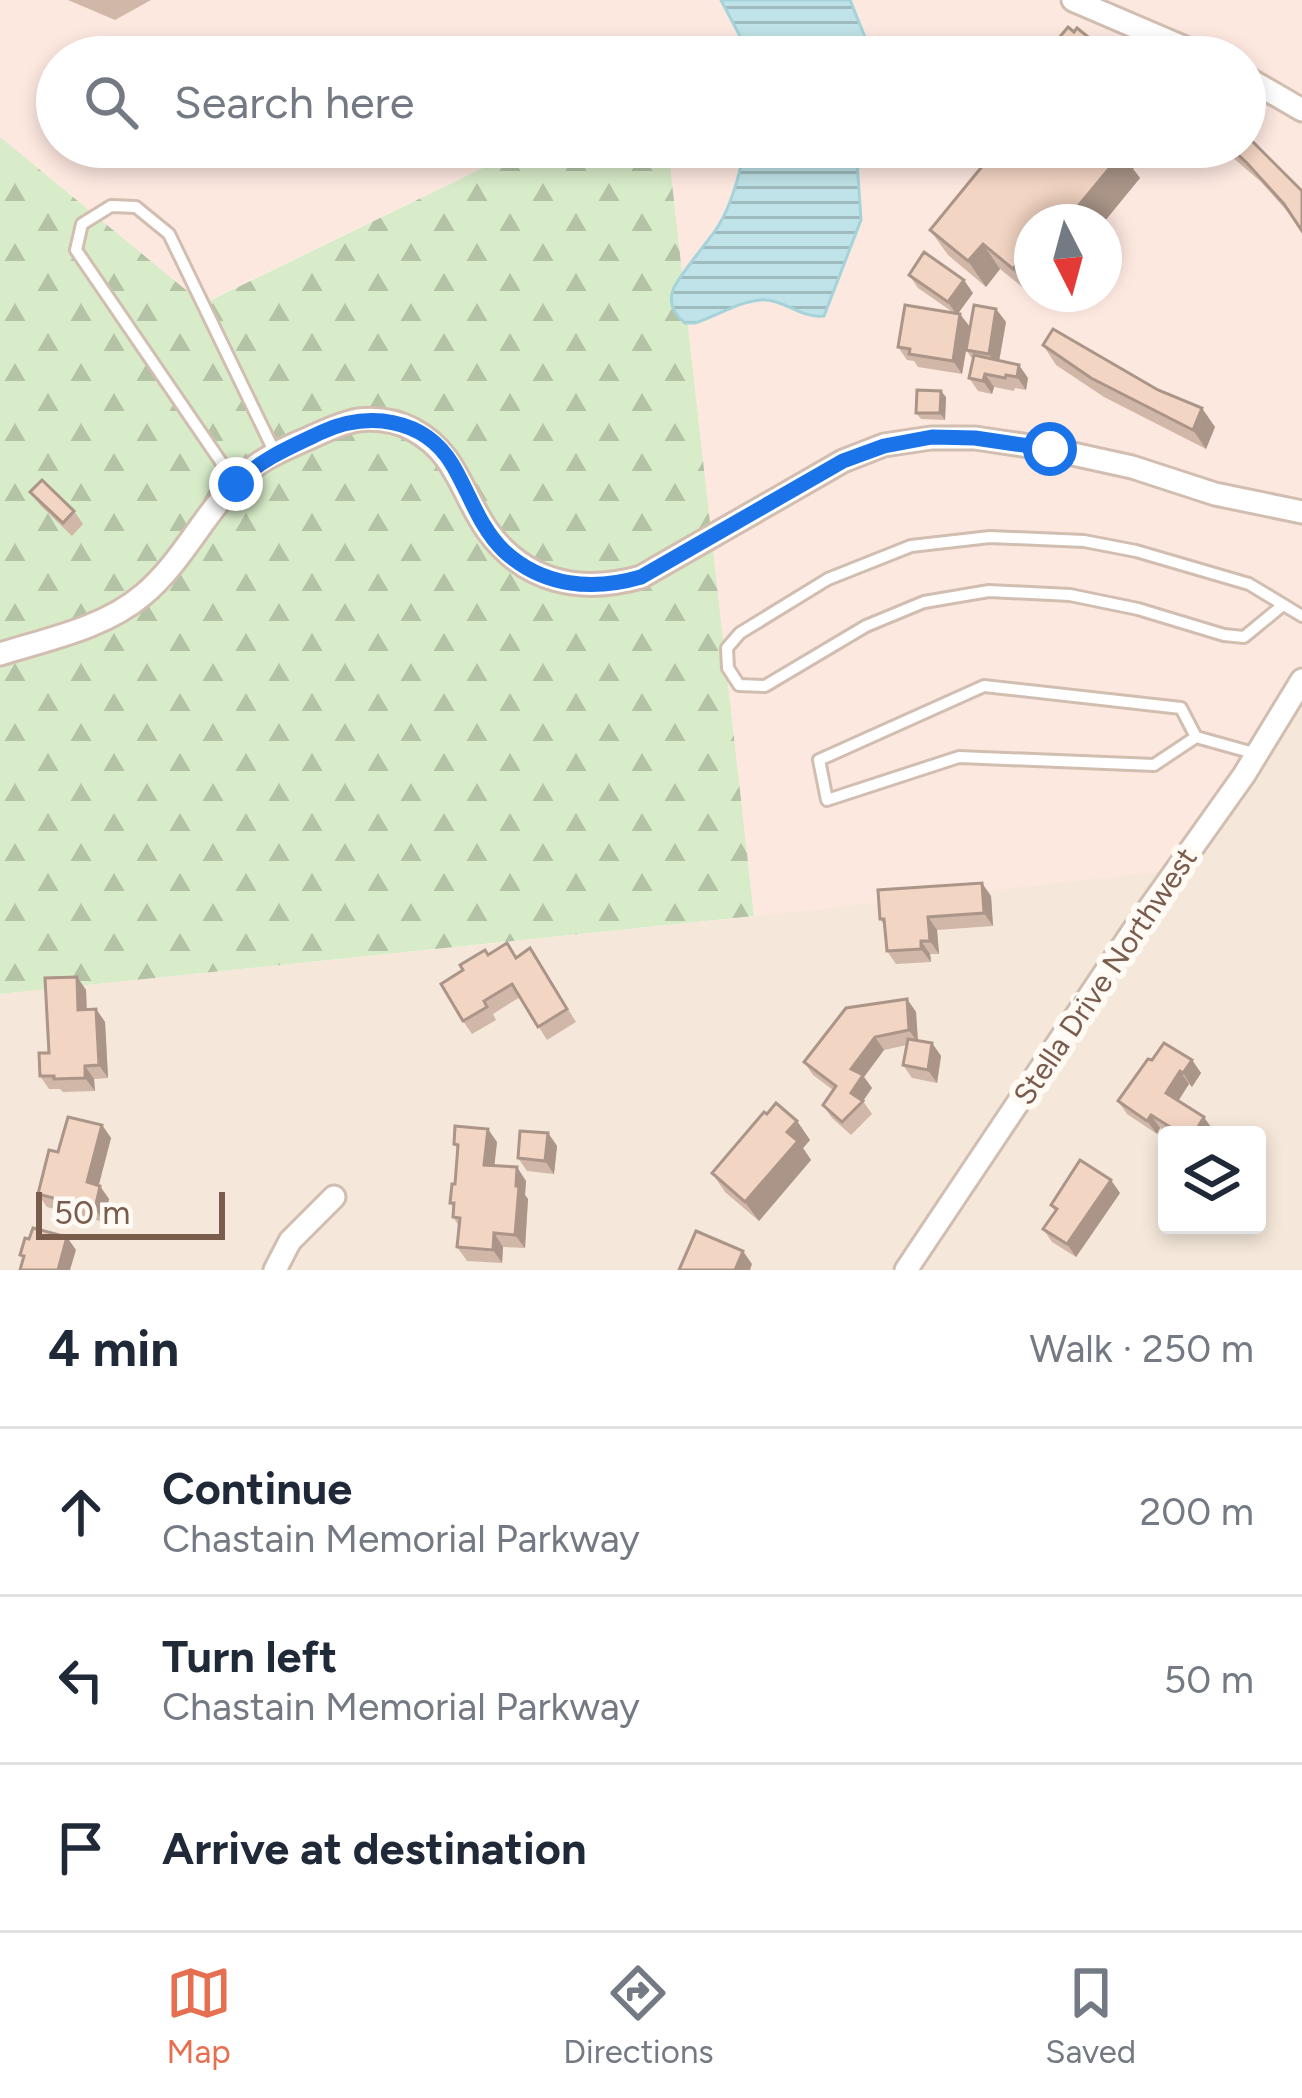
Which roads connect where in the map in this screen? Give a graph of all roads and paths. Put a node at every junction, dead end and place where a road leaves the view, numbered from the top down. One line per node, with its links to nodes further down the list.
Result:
1 (1073, 0): 2 (street)
2 (1157, 36)
3 (1266, 89): 4 (street)
4 (1302, 110)
5 (275, 454): 6 (street); 6 (lane); 7 (street)
6 (236, 484): 10 (street)
7 (1302, 512)
8 (1283, 605): 8 (lane); 9 (lane)
9 (1302, 616)
10 (0, 654)
11 (1302, 680): 13 (street, Stella Drive Northwest)
12 (1196, 737): 12 (lane); 13 (lane)
13 (1257, 754): 16 (street, Stella Drive Northwest)
14 (334, 1197): 15 (street)
15 (275, 1270)
16 (906, 1270)

